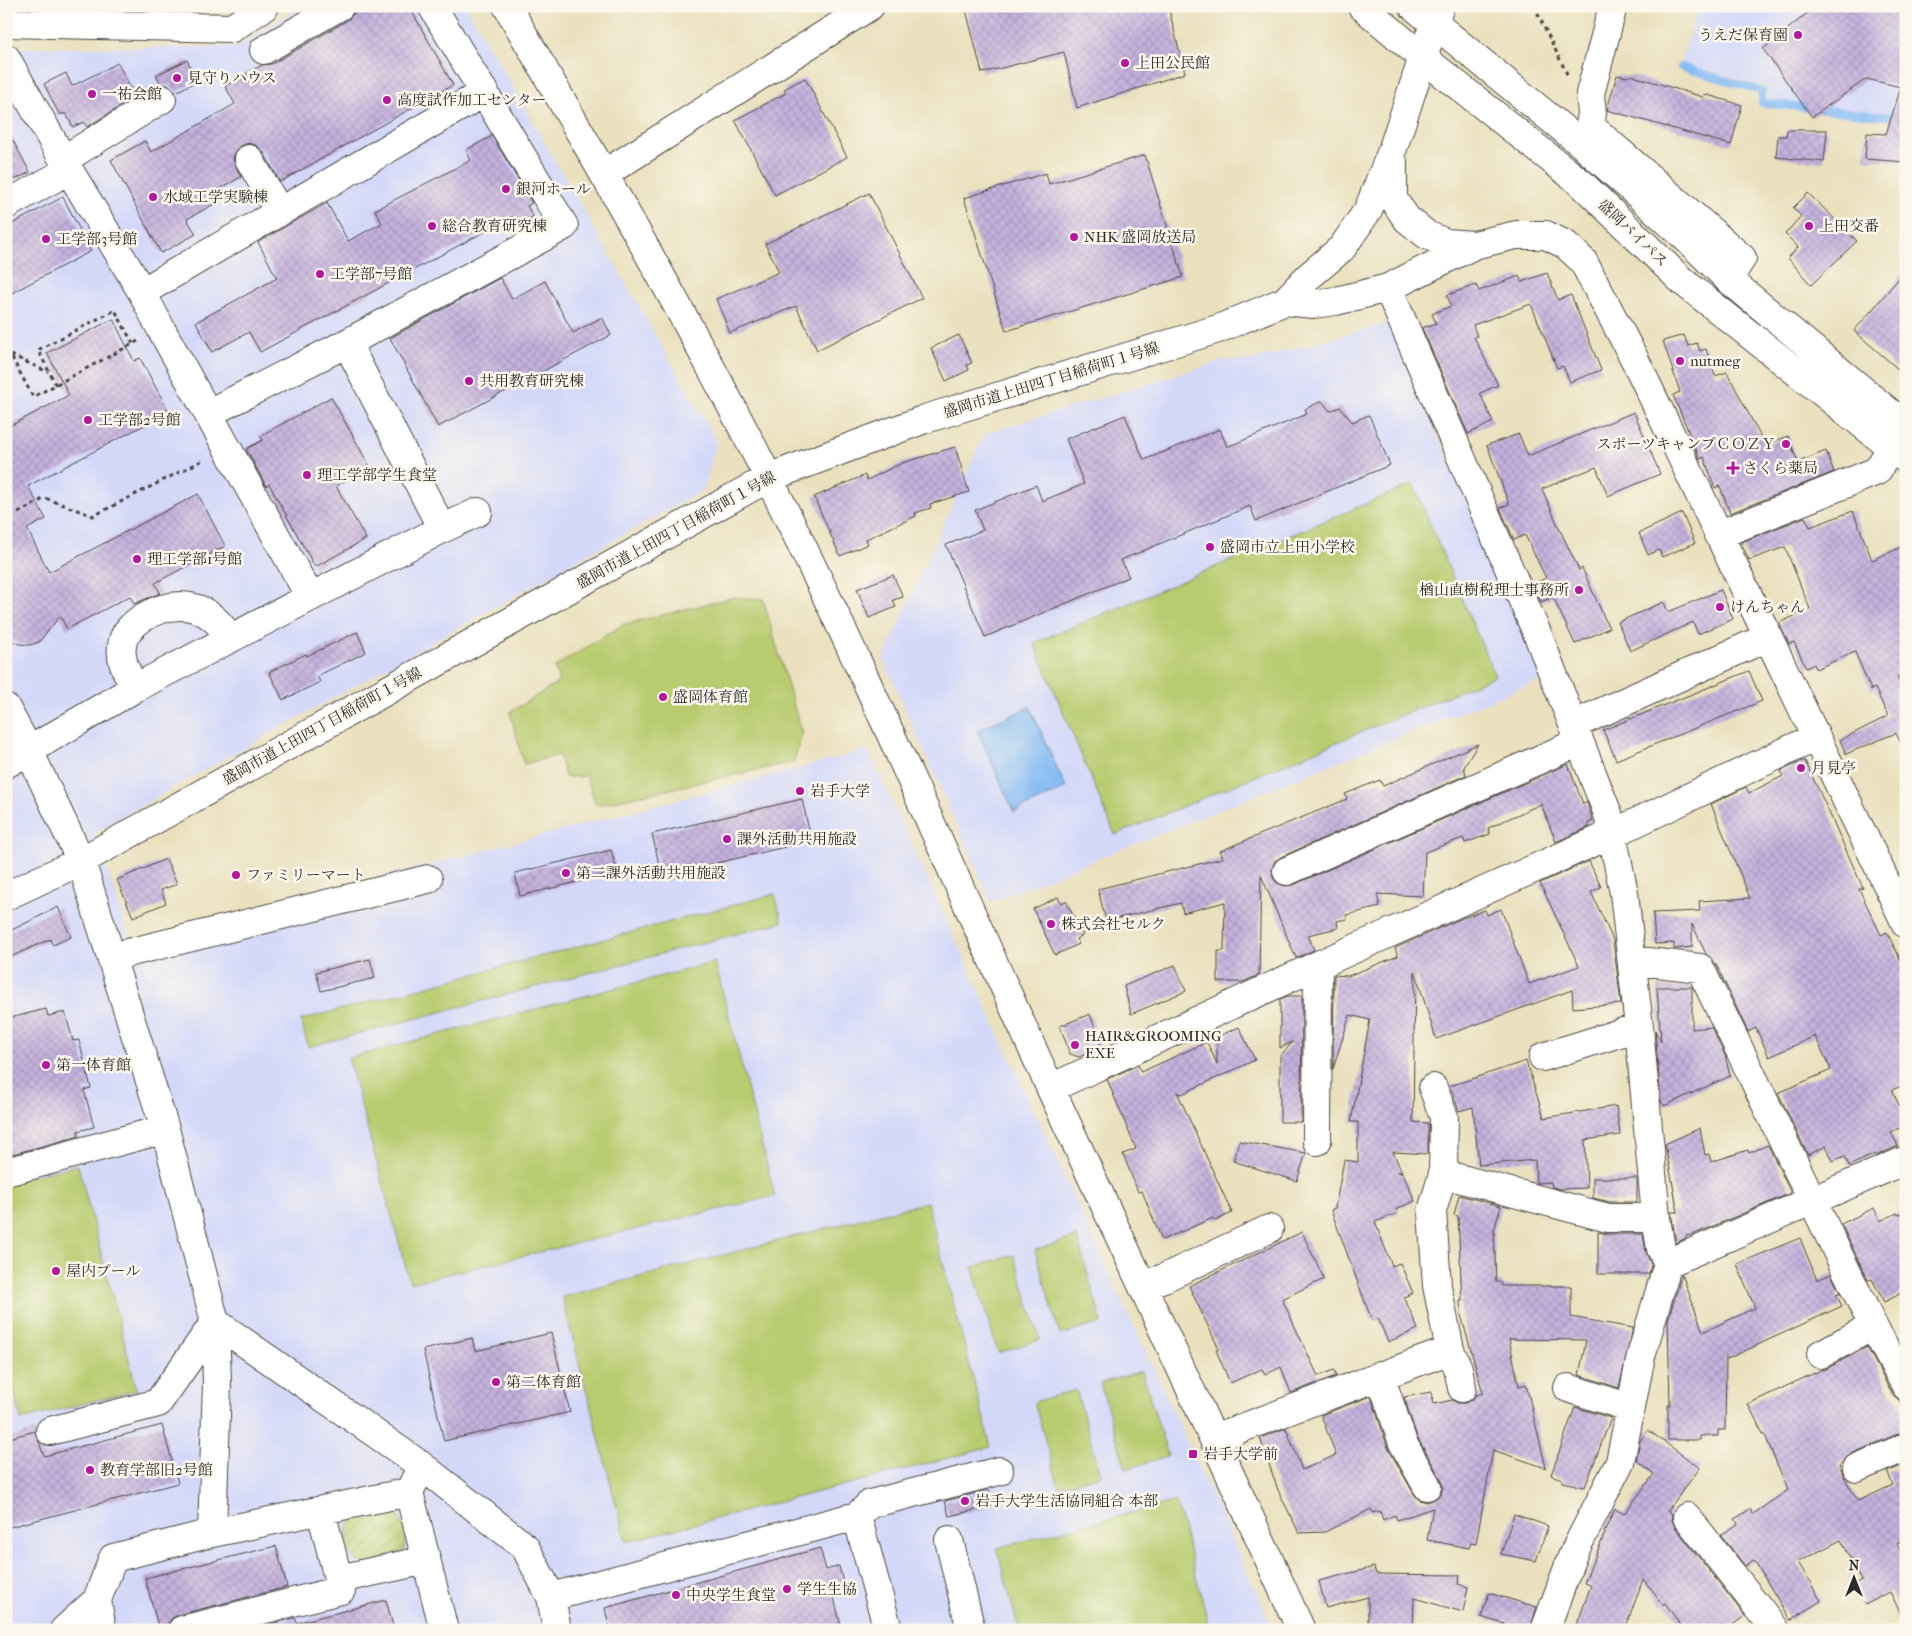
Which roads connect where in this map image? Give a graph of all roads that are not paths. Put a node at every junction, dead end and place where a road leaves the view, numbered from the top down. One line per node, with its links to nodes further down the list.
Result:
1 (265, 6): 10 (main road)
2 (340, 6): 12 (main road)
3 (432, 6): 15 (main road)
4 (507, 6): 20 (main road)
5 (870, 6): 20 (main road)
6 (1362, 6): 13 (main road, 盛岡バイパス)
7 (1413, 6): 9 (main road, 盛岡バイパス)
8 (1613, 6): 24 (main road)
9 (1438, 16): 13 (main road, 盛岡市道上田四丁目稲荷町１号線); 24 (main road, 盛岡バイパス)
10 (232, 17): 11 (main road)
11 (6, 23)
12 (264, 50)
13 (1422, 56): 17 (main road, 盛岡市道上田四丁目稲荷町１号線); 30 (main road, 盛岡バイパス)
14 (6, 58): 19 (main road)
15 (485, 92): 22 (main road); 28 (main road)
16 (162, 99): 19 (main road)
17 (1393, 148): 23 (main road); 27 (main road, 盛岡市道上田四丁目稲荷町１号線)
18 (249, 159): 22 (main road)
19 (66, 165): 21 (main road); 26 (main road)
20 (604, 174): 31 (main road)
21 (6, 205)
22 (279, 211): 26 (main road)
23 (1474, 245): 25 (main road); 34 (main road)
24 (1728, 279): 30 (main road, 盛岡バイパス)
25 (1388, 288): 27 (main road); 40 (main road)
26 (142, 292): 29 (main road)
27 (1285, 301): 31 (main road, 盛岡市道上田四丁目稲荷町１号線)
28 (347, 343): 29 (main road); 33 (main road)
29 (209, 413): 35 (main road)
30 (1901, 444): 34 (main road)
31 (768, 478): 44 (main road, 盛岡市道上田四丁目稲荷町１号線); 54 (main road)
32 (478, 512): 33 (main road)
33 (442, 529): 35 (main road)
34 (1718, 536): 36 (main road)
35 (310, 597): 37 (main road)
36 (1768, 637): 40 (main road); 41 (main road)
37 (230, 639): 38 (main road); 38 (main road)
38 (135, 688): 42 (main road)
39 (6, 708): 42 (main road)
40 (1576, 733): 43 (main road); 45 (main road)
41 (1816, 737): 43 (main road); 48 (main road)
42 (18, 758): 44 (main road)
43 (1612, 834): 50 (main road); 51 (main road)
44 (81, 861): 47 (main road, 盛岡市道上田四丁目稲荷町１号線); 49 (main road)
45 (1287, 871)
46 (428, 879): 49 (main road)
47 (6, 896)
48 (1904, 918)
49 (111, 957): 56 (main road)
50 (1632, 960): 52 (main road); 61 (main road)
51 (1318, 965): 54 (main road); 57 (main road)
52 (1639, 1027): 53 (main road); 62 (main road)
53 (1543, 1057)
54 (1050, 1088): 65 (main road)
55 (1433, 1088): 60 (main road)
56 (165, 1130): 59 (main road); 66 (main road)
57 (1316, 1141)
58 (1906, 1160): 61 (main road)
59 (6, 1172)
60 (1443, 1174): 62 (main road); 68 (main road)
61 (1813, 1201): 64 (main road); 67 (main road)
62 (1656, 1218): 64 (main road)
63 (1269, 1229): 65 (main road)
64 (1668, 1264): 74 (main road)
65 (1143, 1285): 76 (main road)
66 (215, 1322): 75 (main road); 78 (main road); 86 (main road)
67 (1874, 1326): 69 (main road); 71 (main road)
68 (1450, 1350): 70 (main road); 72 (main road)
69 (1821, 1354)
70 (1380, 1375): 76 (main road); 81 (main road)
71 (1906, 1386)
72 (1462, 1388)
73 (1568, 1388): 74 (main road)
74 (1631, 1408): 100 (main road)
75 (50, 1431)
76 (1214, 1436): 99 (main road)
77 (1906, 1447): 79 (main road)
78 (422, 1466): 82 (main road); 90 (main road)
79 (1857, 1468)
80 (999, 1471): 84 (main road)
81 (1428, 1486)
82 (409, 1492): 83 (main road); 88 (main road)
83 (321, 1511): 86 (main road); 89 (main road)
84 (857, 1516): 90 (main road); 97 (main road)
85 (1687, 1517): 101 (main road)
86 (212, 1533): 91 (main road)
87 (949, 1540): 98 (main road)
88 (426, 1560): 89 (main road); 95 (main road)
89 (339, 1579): 94 (main road)
90 (551, 1597): 96 (main road)
91 (97, 1600): 92 (main road); 93 (main road)
92 (64, 1630)
93 (102, 1630)
94 (182, 1630)
95 (444, 1630)
96 (557, 1630)
97 (888, 1630)
98 (971, 1630)
99 (1301, 1630)
100 (1545, 1630)
101 (1776, 1630)

